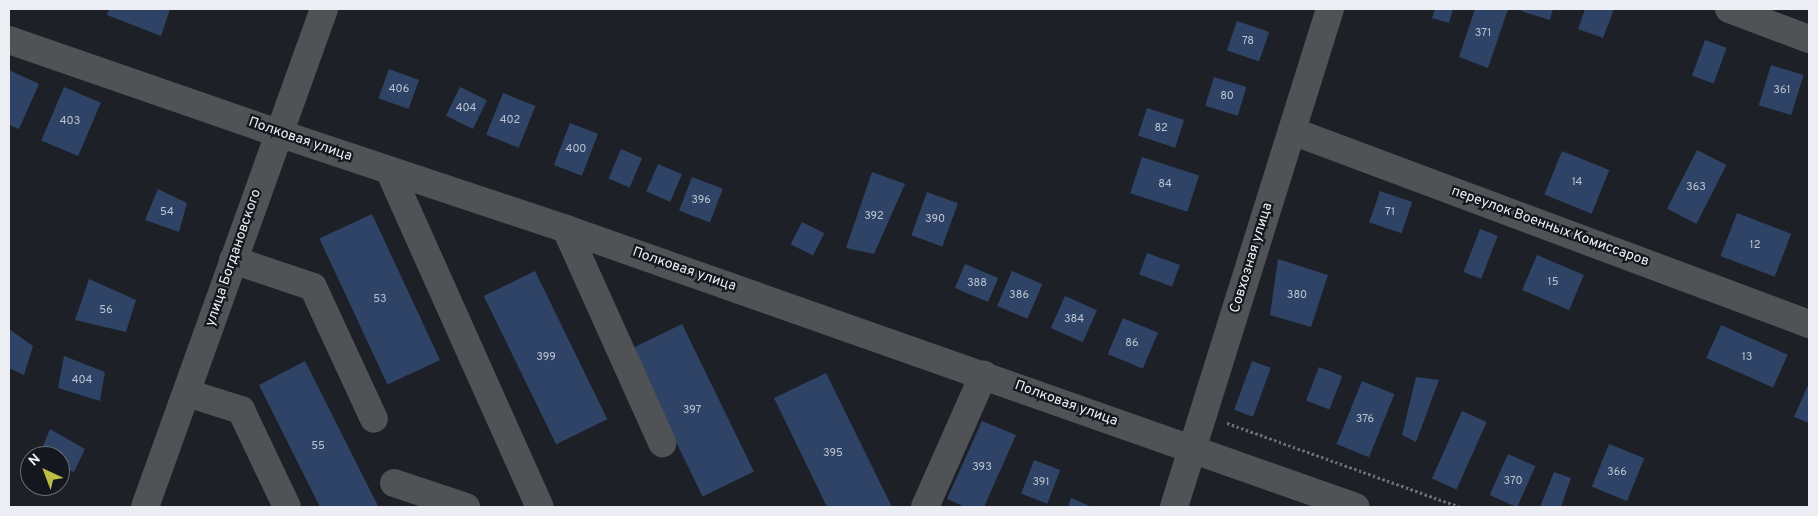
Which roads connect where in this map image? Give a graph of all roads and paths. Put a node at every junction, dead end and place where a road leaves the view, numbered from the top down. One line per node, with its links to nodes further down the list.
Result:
1 (324, 9): 7 (street, улица Богдановского)
2 (1330, 9): 6 (street, Совхозная улица)
3 (1729, 9): 4 (street)
4 (1809, 39)
5 (9, 40): 7 (street, Полковая улица)
6 (1292, 131): 11 (street, переулок Военных Комиссаров); 14 (street, Совхозная улица)
7 (278, 133): 8 (street, Полковая улица); 10 (street, улица Богдановского)
8 (389, 170): 9 (street, Полковая улица); 22 (street)
9 (566, 229): 12 (street, Полковая улица); 16 (street)
10 (233, 260): 13 (street, улица Богдановского); 15 (street)
11 (1809, 324)
12 (984, 374): 17 (street, Полковая улица); 23 (street)
13 (187, 393): 19 (street, улица Богдановского); 20 (street)
14 (1203, 415): 17 (street, Совхозная улица); 26 (path)
15 (374, 419)
16 (662, 443)
17 (1192, 449): 24 (street, Совхозная улица); 25 (street, Полковая улица)
18 (394, 483): 21 (street)
19 (145, 507)
20 (288, 507)
21 (466, 507)
22 (540, 507)
23 (924, 507)
24 (1174, 507)
25 (1356, 507)
26 (1460, 507)

